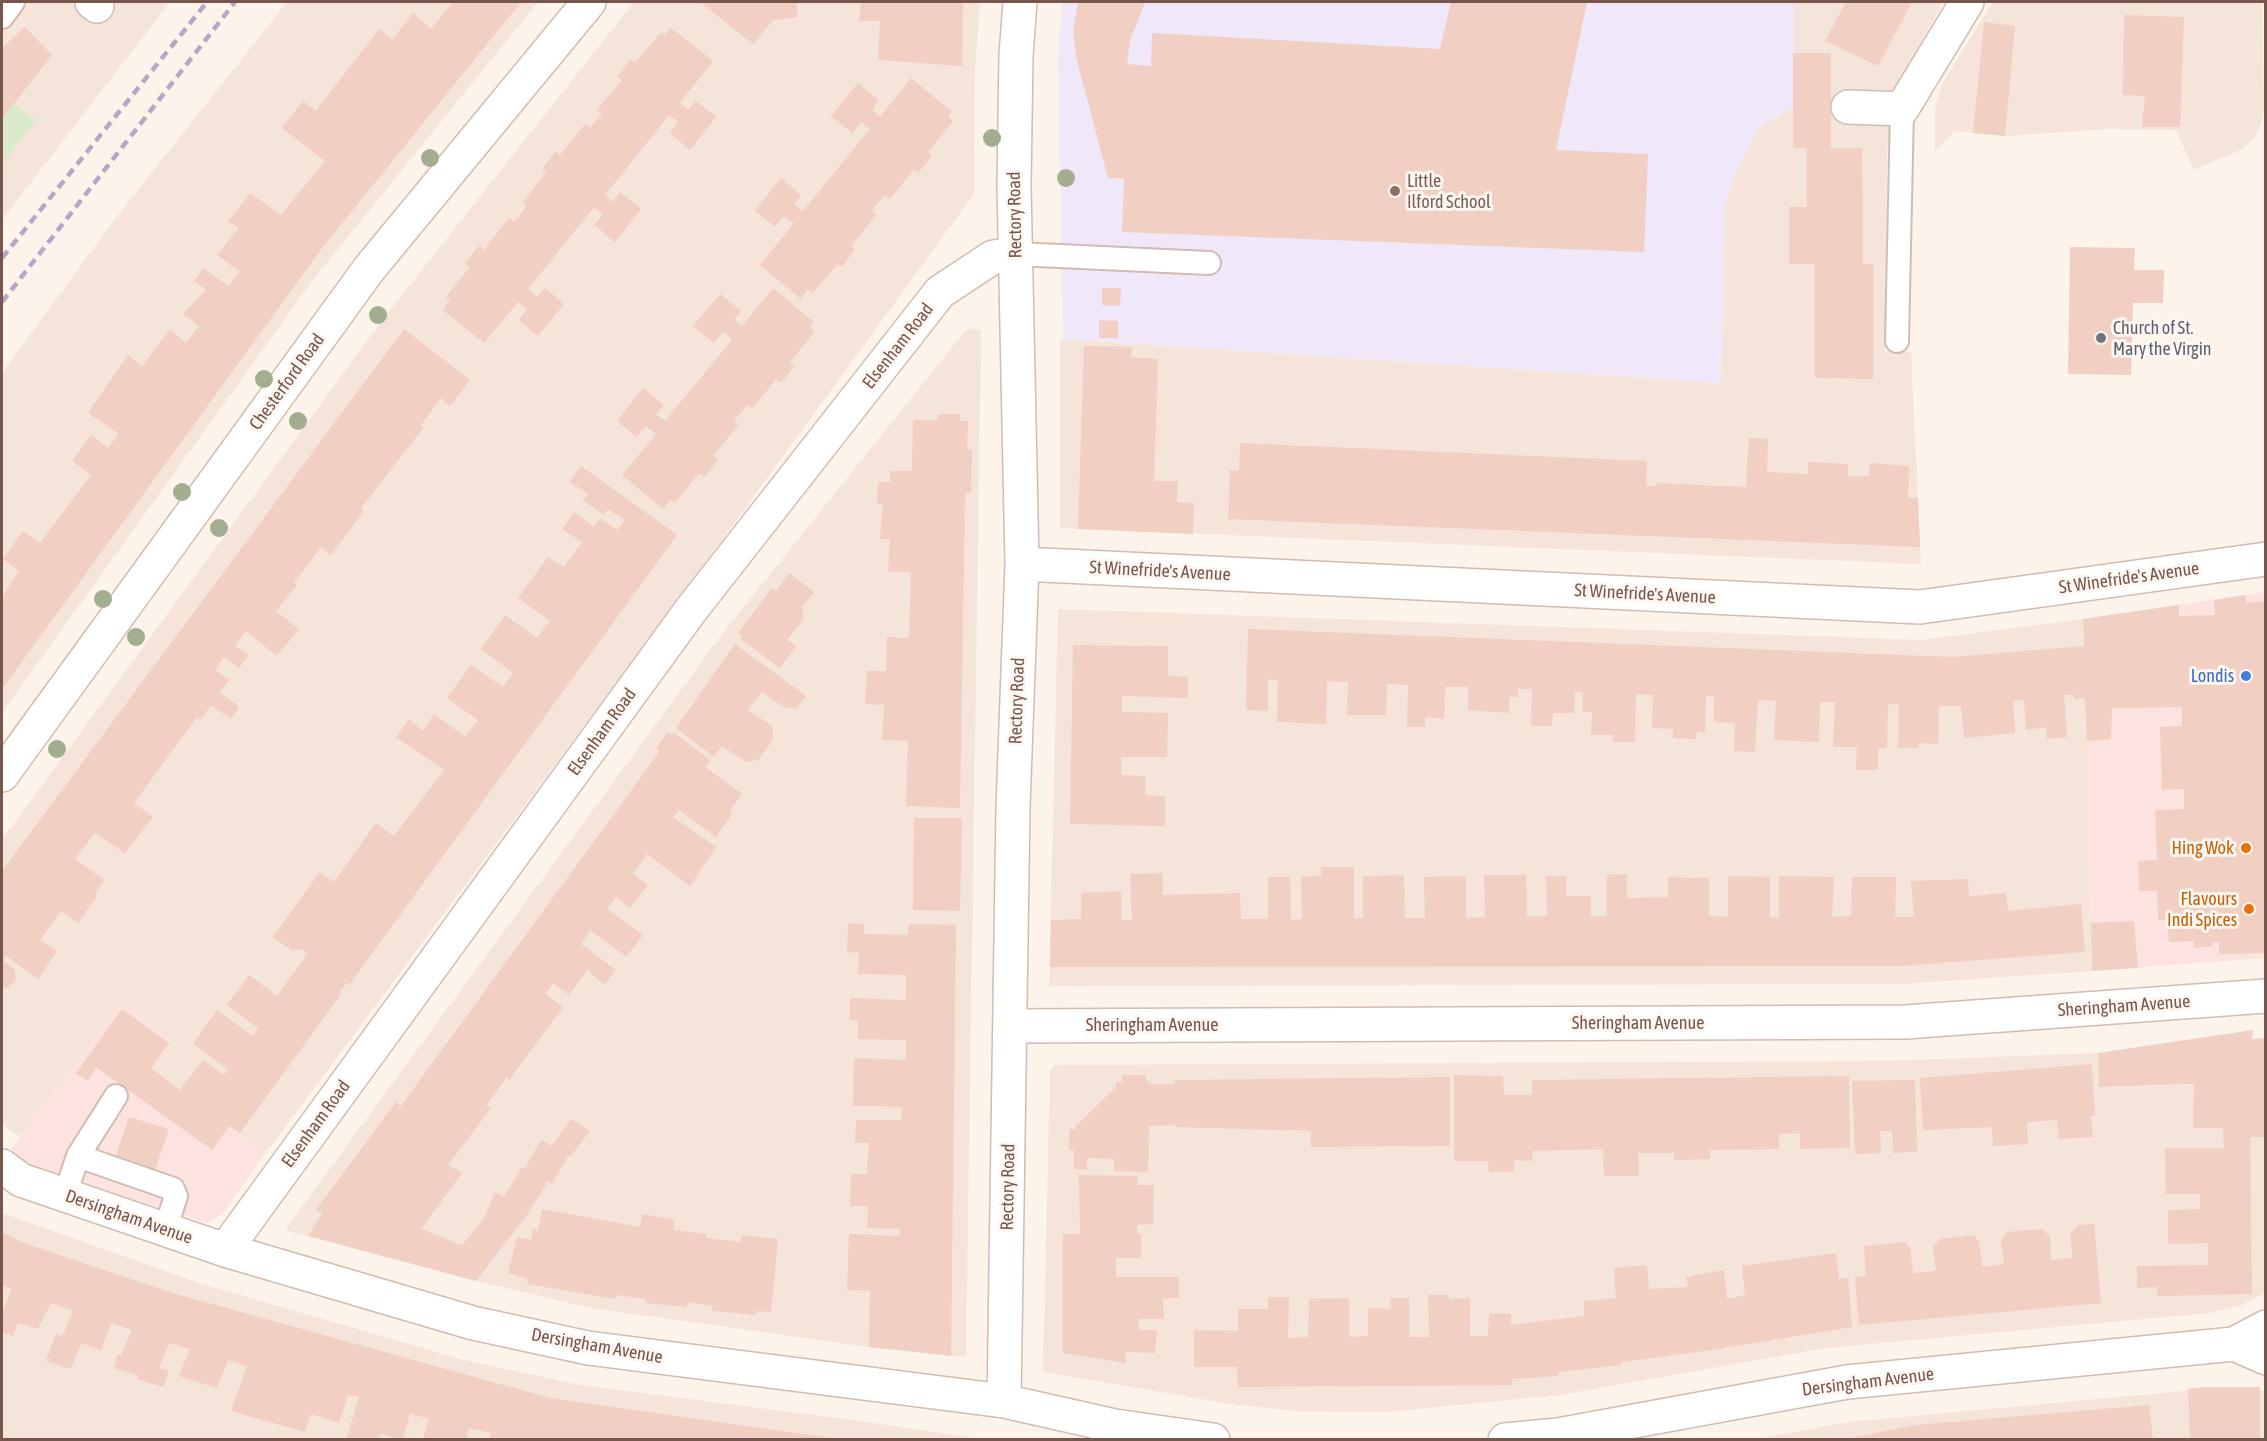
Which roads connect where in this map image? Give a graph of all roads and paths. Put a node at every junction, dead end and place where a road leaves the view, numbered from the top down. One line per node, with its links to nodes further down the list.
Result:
1 (14, 2): 5 (lane)
2 (589, 2): 13 (street, Chesterford Road)
3 (1020, 2): 8 (street, Rectory Road)
4 (1967, 2): 7 (street)
5 (2, 17)
6 (1848, 107): 7 (street)
7 (1902, 109): 10 (lane)
8 (1016, 254): 9 (lane); 12 (street, Rectory Road); 21 (street, Elsenham Road)
9 (1209, 263)
10 (1897, 341)
11 (2265, 559): 12 (street, St Winefride's Avenue)
12 (1022, 564): 15 (street, Rectory Road)
13 (2, 775)
14 (2265, 996): 15 (street, Sheringham Avenue)
15 (1010, 1026): 25 (street, Rectory Road)
16 (116, 1096): 17 (lane)
17 (78, 1156): 19 (lane); 20 (lane)
18 (2, 1166): 19 (street, Dersingham Avenue)
19 (65, 1195): 20 (street, Dersingham Avenue)
20 (165, 1230): 21 (street, Dersingham Avenue)
21 (225, 1250): 25 (street, Dersingham Avenue)
22 (2265, 1327): 23 (street, Dersingham Avenue)
23 (2234, 1344): 24 (street, Dersingham Avenue); 28 (street, Dersingham Avenue)
24 (2265, 1358)
25 (1004, 1401): 26 (street, Dersingham Avenue)
26 (1113, 1433): 27 (street, Dersingham Avenue)
27 (1213, 1440)
28 (1505, 1440)

